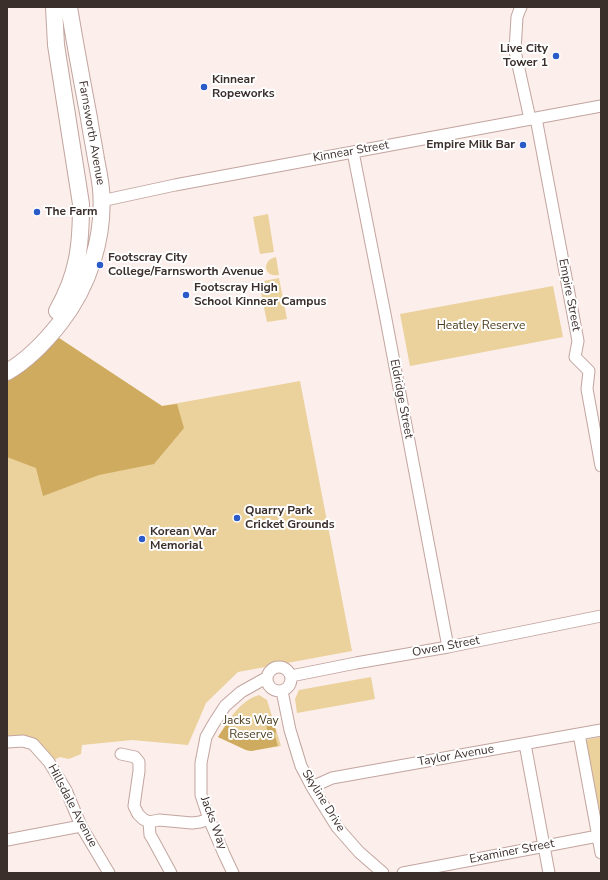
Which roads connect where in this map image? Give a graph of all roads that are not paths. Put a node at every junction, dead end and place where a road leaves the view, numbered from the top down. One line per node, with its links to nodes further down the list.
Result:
1 (54, 7): 5 (main road, Farnsworth Avenue)
2 (69, 7): 4 (main road, Farnsworth Avenue)
3 (517, 10): 7 (street)
4 (82, 82): 5 (main road); 8 (main road, Farnsworth Avenue)
5 (62, 85): 9 (main road, Farnsworth Avenue)
6 (601, 106): 7 (street, Kinnear Street)
7 (533, 119): 10 (street, Kinnear Street); 15 (street, Empire Street)
8 (90, 123): 9 (main road); 11 (main road, Farnsworth Avenue)
9 (69, 127): 12 (main road, Farnsworth Avenue)
10 (353, 152): 11 (street, Kinnear Street); 17 (street, Eldridge Street)
11 (101, 201): 12 (main road); 14 (main road, Farnsworth Avenue)
12 (81, 204): 13 (main road, Farnsworth Avenue)
13 (7, 367)
14 (7, 372)
15 (601, 466)
16 (601, 616): 17 (street, Owen Street)
17 (448, 647): 18 (street, Owen Street)
18 (291, 676): 19 (street); 20 (street)
19 (266, 678): 20 (street); 27 (street, Jacks Way)
20 (282, 691): 26 (street, Skyline Drive)
21 (601, 730): 22 (street, Taylor Avenue)
22 (579, 734): 24 (street, Taylor Avenue); 30 (street)
23 (7, 742): 29 (street, Hillsdale Avenue)
24 (525, 744): 26 (street, Taylor Avenue); 32 (street)
25 (121, 754): 28 (street)
26 (312, 787): 37 (street, Skyline Drive)
27 (210, 819): 28 (street); 36 (street, Jacks Way)
28 (149, 822): 35 (street)
29 (81, 826): 31 (street); 34 (street, Hillsdale Avenue)
30 (598, 836): 32 (street, Examiner Street); 33 (street)
31 (7, 840)
32 (544, 845): 38 (street, Examiner Street); 39 (street)
33 (601, 853)
34 (109, 873)
35 (171, 873)
36 (233, 873)
37 (383, 873)
38 (403, 873)
39 (549, 873)

